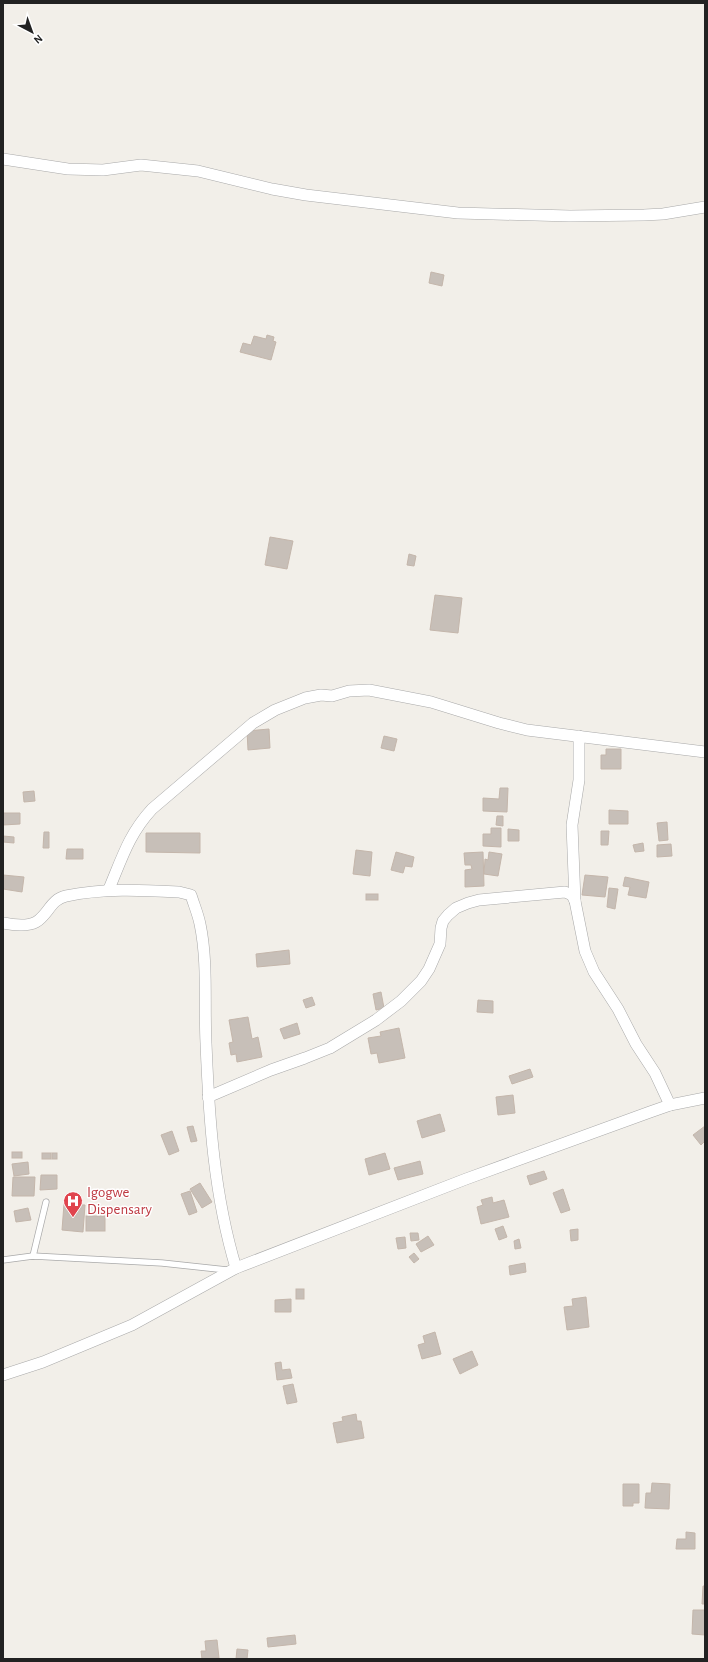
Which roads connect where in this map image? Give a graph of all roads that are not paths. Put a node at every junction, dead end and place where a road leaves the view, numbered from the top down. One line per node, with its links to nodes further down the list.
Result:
1 (3, 160): 2 (street)
2 (705, 207)
3 (579, 736): 4 (street); 5 (street); 6 (street)
4 (705, 752)
5 (109, 890): 7 (street); 8 (street)
6 (575, 901): 8 (street); 10 (street)
7 (3, 923)
8 (208, 1097): 14 (street)
9 (705, 1098): 10 (street)
10 (670, 1105): 14 (street)
11 (46, 1202): 12 (lane)
12 (33, 1256): 13 (lane); 14 (lane)
13 (3, 1260)
14 (233, 1269): 15 (street)
15 (3, 1375)

